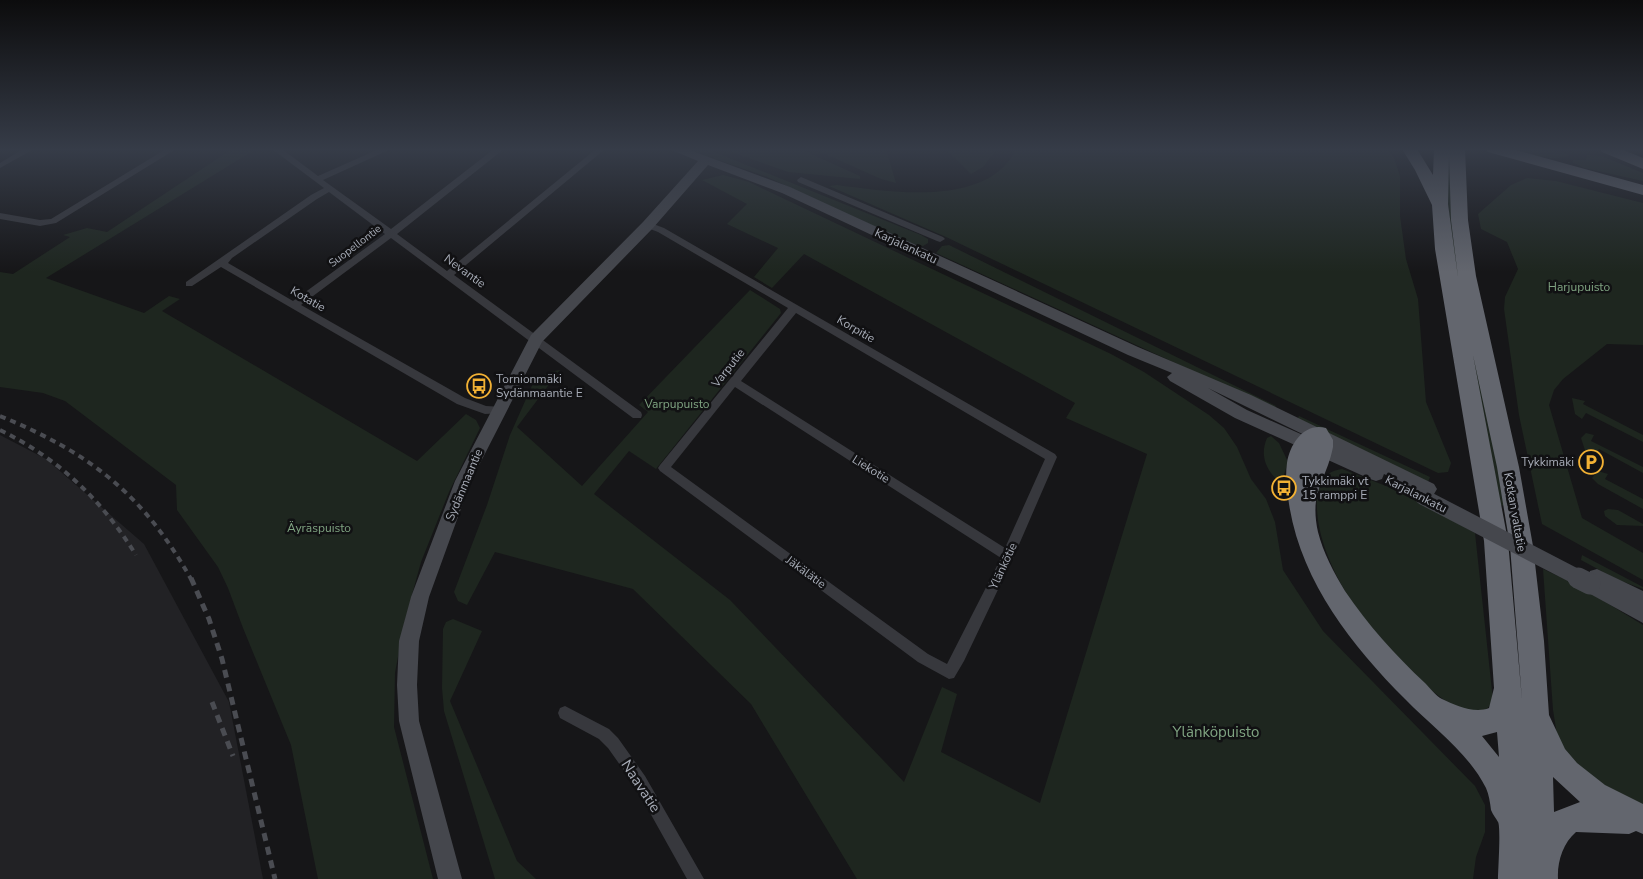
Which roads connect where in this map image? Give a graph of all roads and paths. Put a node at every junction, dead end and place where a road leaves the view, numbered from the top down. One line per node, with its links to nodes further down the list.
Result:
1 (104, 190): 13 (street)
2 (327, 190): 17 (street)
3 (330, 190): 15 (street, Nevantie)
4 (446, 190): 15 (street, Suopellontie)
5 (551, 190): 18 (street)
6 (679, 190): 14 (street, Sydänmaantie)
7 (786, 190): 26 (main road, Karjalankatu)
8 (825, 190): 16 (street)
9 (1433, 190): 12 (highway)
10 (1441, 190): 12 (highway, Kotkan valtatie)
11 (1459, 190): 34 (highway, Kotkan valtatie)
12 (1440, 204): 34 (highway, Kotkan valtatie)
13 (0, 216)
14 (648, 225): 21 (street, Korpitie); 22 (street, Sydänmaantie)
15 (390, 233): 18 (street, Nevantie); 20 (street, Suopellontie)
16 (940, 239)
17 (223, 262): 19 (street); 20 (street, Kotatie)
18 (448, 275): 22 (street, Nevantie)
19 (189, 284)
20 (294, 305): 24 (street, Kotatie)
21 (794, 308): 23 (street, Varputie); 27 (street, Korpitie)
22 (536, 339): 24 (main road, Sydänmaantie); 25 (street, Nevantie)
23 (735, 382): 28 (street, Varputie); 29 (street, Liekotie)
24 (499, 410): 38 (main road, Sydänmaantie)
25 (637, 415)
26 (1315, 442): 30 (main road, Karjalankatu, bridge); 35 (highway)
27 (1051, 457): 29 (street, Ylänkötie)
28 (664, 468): 33 (street, Jäkälätie)
29 (1008, 556): 33 (street, Ylänkötie)
30 (1591, 579): 31 (main road, Karjalankatu); 32 (main road, Karjalankatu)
31 (1643, 600)
32 (1643, 615)
33 (949, 673)
34 (1521, 681): 35 (highway); 37 (highway); 40 (highway, Kotkan valtatie); 41 (highway, Kotkan valtatie)
35 (1414, 691): 40 (highway)
36 (565, 713): 39 (street, Naavatie)
37 (1643, 820): 41 (highway)
38 (450, 879)
39 (696, 879)
40 (1513, 879)
41 (1543, 879)

